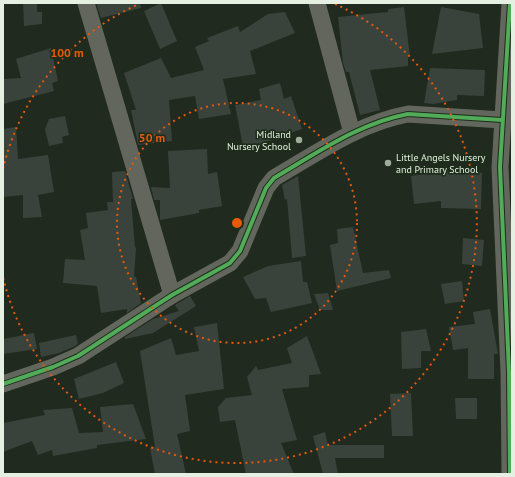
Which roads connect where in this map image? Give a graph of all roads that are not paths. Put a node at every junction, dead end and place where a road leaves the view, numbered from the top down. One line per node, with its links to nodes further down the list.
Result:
1 (86, 3): 6 (street)
2 (317, 3): 5 (street)
3 (510, 3): 4 (street)
4 (502, 120): 5 (street); 8 (street)
5 (352, 133): 6 (street)
6 (172, 295): 7 (street)
7 (3, 384)
8 (510, 474)

